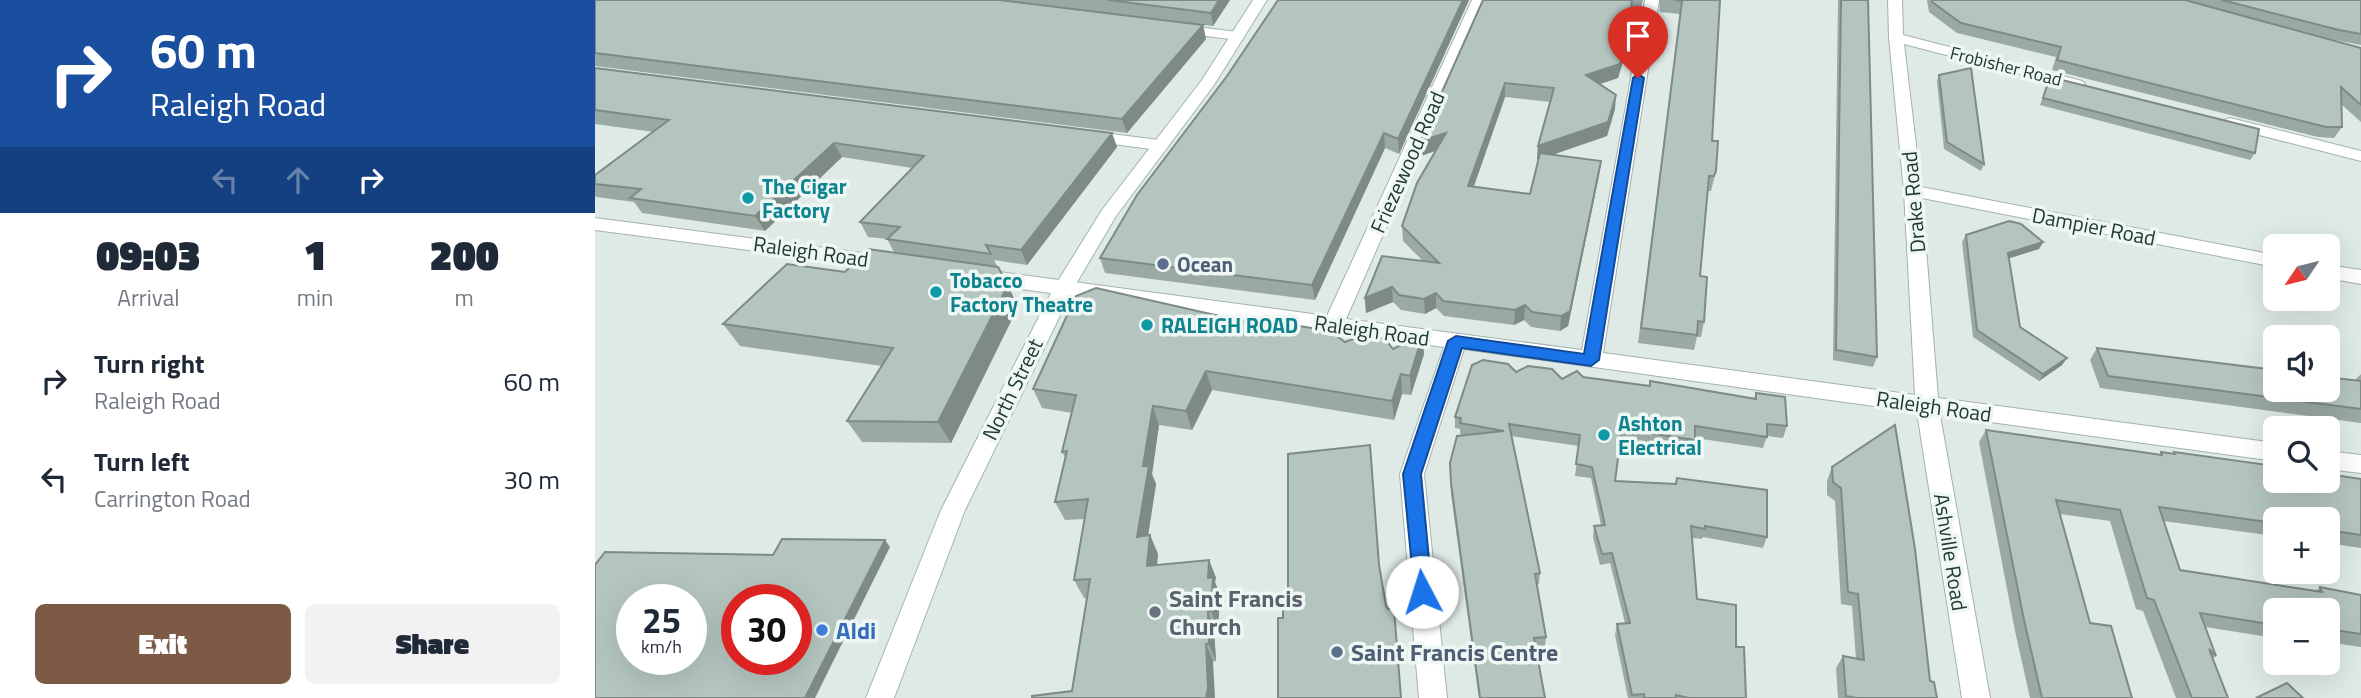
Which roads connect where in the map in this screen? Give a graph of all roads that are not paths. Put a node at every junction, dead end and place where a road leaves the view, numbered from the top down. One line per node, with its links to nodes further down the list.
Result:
1 (1259, 0): 6 (street, North Street)
2 (1479, 0): 21 (street, Friezewood Road)
3 (1651, 0): 23 (street)
4 (1895, 0): 7 (street, Drake Road)
5 (1162, 27): 6 (street)
6 (1238, 36): 11 (street, North Street)
7 (1896, 38): 8 (street, Frobisher Road); 13 (street, Drake Road)
8 (2095, 89)
9 (2215, 119): 12 (street)
10 (1070, 134): 11 (street)
11 (1159, 145): 20 (street, North Street)
12 (2361, 156)
13 (1913, 191): 15 (street, Dampier Road); 24 (street, Drake Road)
14 (595, 224): 16 (street, Raleigh Road)
15 (2263, 259)
16 (904, 264)
17 (957, 272): 20 (street, Raleigh Road)
18 (2340, 273): 19 (street)
19 (2361, 277)
20 (1063, 289): 21 (street, Raleigh Road); 28 (street, North Street)
21 (1334, 324): 22 (street, Raleigh Road)
22 (1456, 341): 23 (street, Raleigh Road); 29 (street)
23 (1591, 360): 24 (street, Raleigh Road)
24 (1927, 405): 25 (street, Raleigh Road); 30 (street, Ashville Road)
25 (2263, 451)
26 (2340, 462): 27 (street)
27 (2361, 464)
28 (880, 698)
29 (1433, 698)
30 (1976, 698)

